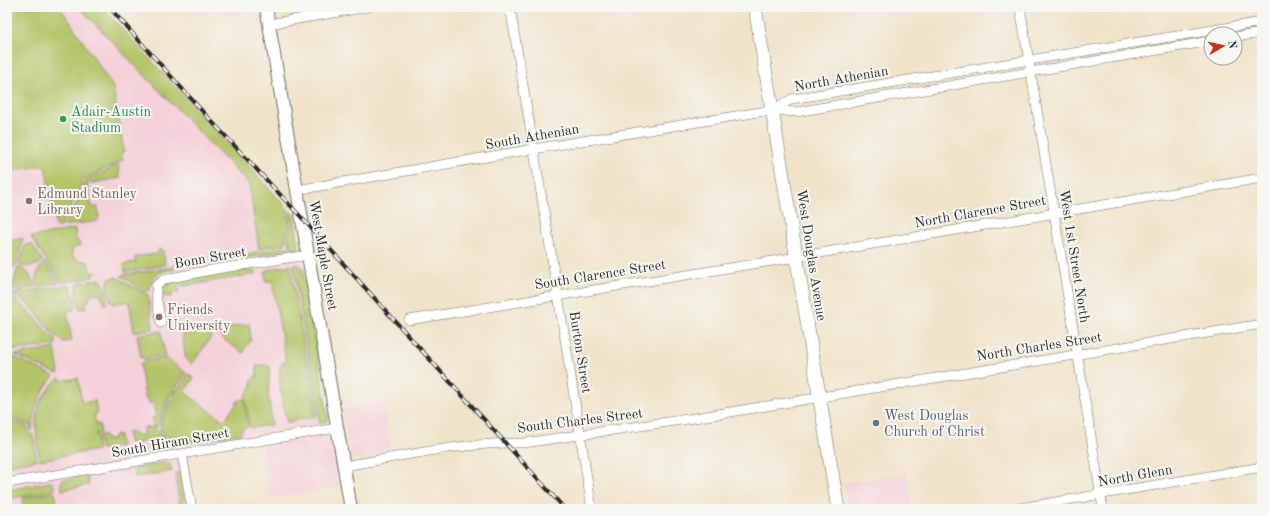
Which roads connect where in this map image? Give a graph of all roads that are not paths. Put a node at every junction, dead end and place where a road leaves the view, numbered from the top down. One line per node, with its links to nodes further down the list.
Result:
1 (266, 7): 7 (street, West Maple Street)
2 (368, 7): 7 (street)
3 (510, 7): 14 (street, Burton Street)
4 (755, 7): 13 (main road, West Douglas Avenue)
5 (1020, 7): 11 (street, West 1st Street North)
6 (1262, 22): 11 (street, North Athenian)
7 (269, 24): 16 (street, West Maple Street)
8 (1262, 33): 9 (street)
9 (1243, 36)
10 (1203, 42): 12 (street, North Athenian)
11 (1029, 60): 12 (street, West 1st Street North); 13 (street, North Athenian)
12 (1031, 72): 13 (street, North Athenian); 17 (street, West 1st Street North)
13 (772, 110): 14 (street, South Athenian); 19 (main road, West Douglas Avenue)
14 (533, 149): 16 (street, South Athenian); 20 (street, Burton Street)
15 (1262, 178): 17 (street, North Clarence Street)
16 (297, 190): 18 (street, West Maple Street)
17 (1054, 213): 19 (street, North Clarence Street); 24 (street, West 1st Street North)
18 (308, 255): 22 (street, Bonn Street); 26 (street, West Maple Street)
19 (796, 257): 20 (street, South Clarence Street); 25 (main road, West Douglas Avenue)
20 (558, 295): 21 (street, South Clarence Street); 27 (street, Burton Street)
21 (409, 320)
22 (161, 323)
23 (1262, 324): 24 (street, North Charles Street)
24 (1077, 354): 25 (street, North Charles Street); 32 (street, West 1st Street North)
25 (820, 396): 27 (street, South Charles Street); 36 (main road, West Douglas Avenue)
26 (337, 428): 28 (street, South Hiram Street); 29 (street, West Maple Street)
27 (580, 436): 29 (street, South Charles Street); 35 (street, Burton Street)
28 (182, 454): 31 (street, South Hiram Street); 33 (street)
29 (344, 466): 34 (street, West Maple Street)
30 (1262, 467): 32 (street, North Glenn)
31 (7, 483)
32 (1100, 495): 37 (street, North Glenn); 38 (street, West 1st Street North)
33 (192, 509)
34 (351, 509)
35 (592, 509)
36 (838, 509)
37 (1014, 509)
38 (1103, 509)

